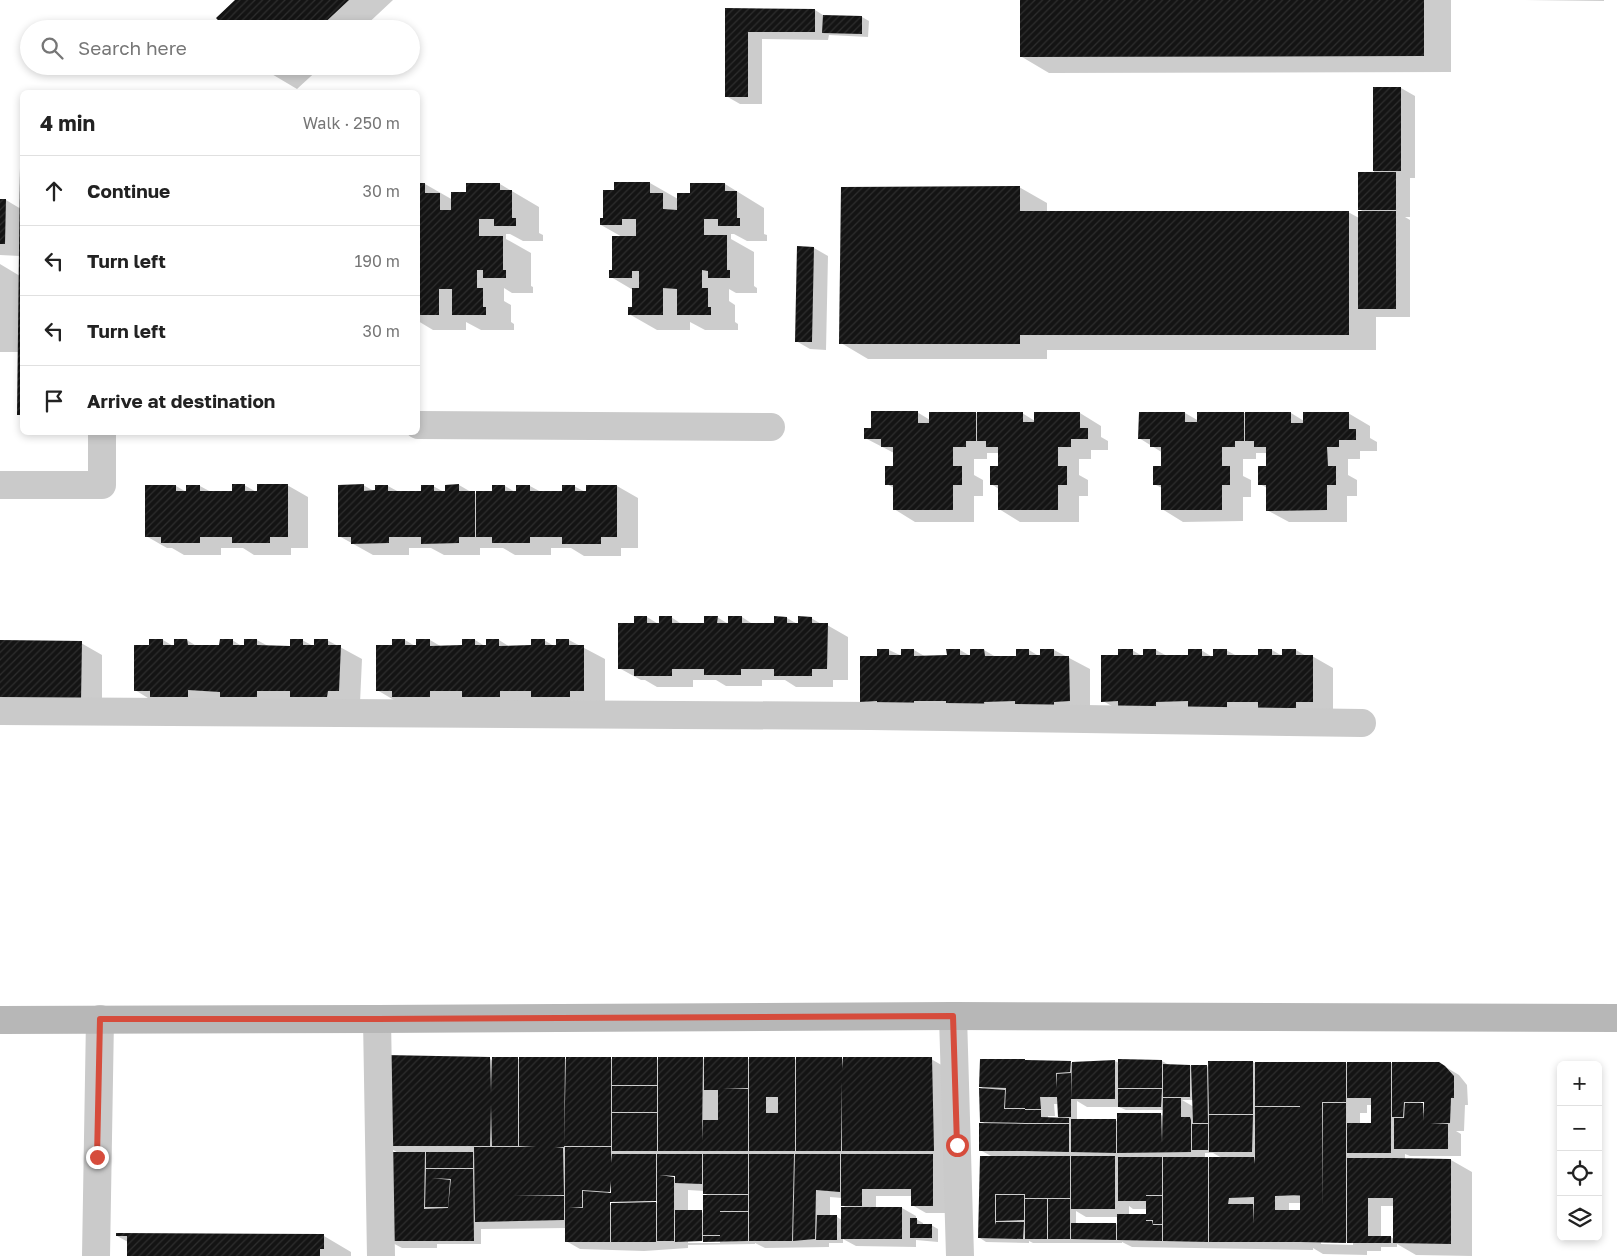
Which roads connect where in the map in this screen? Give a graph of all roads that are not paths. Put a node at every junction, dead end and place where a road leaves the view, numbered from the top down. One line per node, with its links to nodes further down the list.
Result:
1 (420, 426): 2 (street)
2 (771, 427)
3 (102, 435): 4 (street)
4 (0, 485)
5 (0, 711): 6 (street)
6 (1362, 723)
7 (953, 1016): 8 (street); 10 (street); 14 (street)
8 (1617, 1018)
9 (100, 1019): 10 (street); 11 (street); 12 (street)
10 (377, 1019): 13 (street)
11 (0, 1020)
12 (96, 1256)
13 (382, 1256)
14 (960, 1256)

